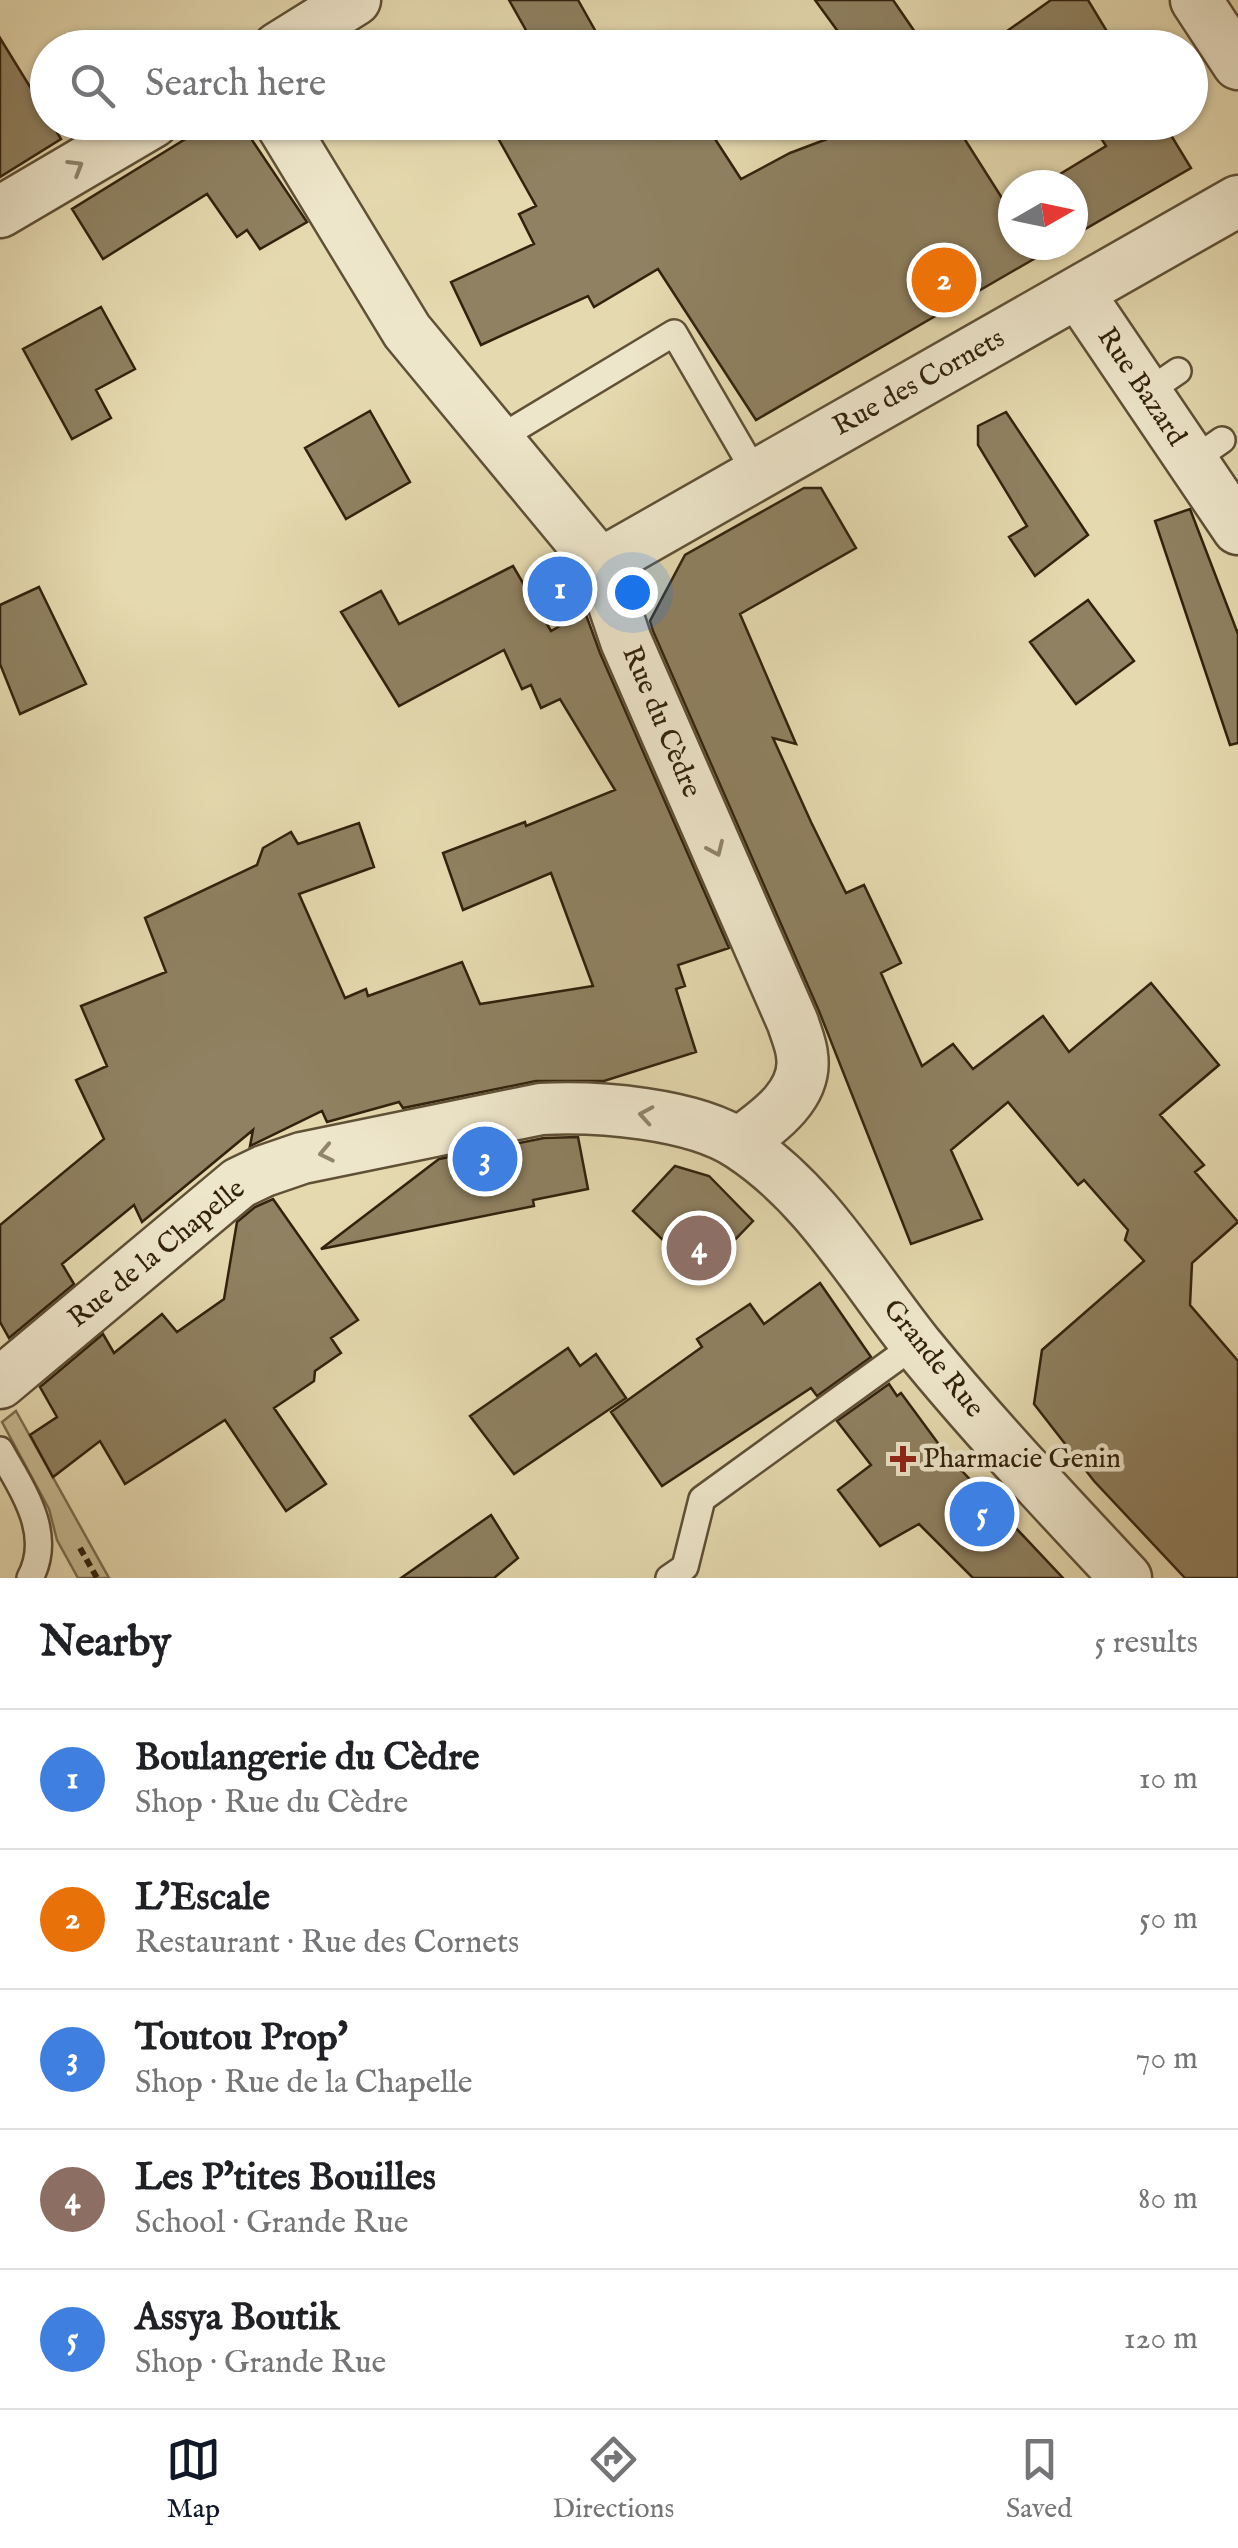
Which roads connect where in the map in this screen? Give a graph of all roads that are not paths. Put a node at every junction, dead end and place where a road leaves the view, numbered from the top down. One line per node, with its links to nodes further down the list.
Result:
1 (355, 0): 3 (street)
2 (1196, 0): 4 (street)
3 (307, 30)
4 (1238, 64)
5 (122, 140): 8 (street, one-way to 5)
6 (291, 140): 10 (street, Rue du Cèdre)
7 (1238, 201): 9 (street, Rue des Cornets)
8 (0, 212)
9 (1078, 294): 11 (street, Rue des Cornets); 12 (street, Rue Bazard)
10 (498, 440): 11 (lane); 13 (street, Rue du Cèdre)
11 (756, 474): 13 (street, Rue des Cornets)
12 (1238, 530)
13 (600, 564): 14 (street, Rue du Cèdre, one-way to 14)
14 (739, 1143): 15 (street, Grande Rue); 16 (street, Rue de la Chapelle, one-way to 16)
15 (916, 1344): 19 (lane); 20 (street, Grande Rue)
16 (0, 1383)
17 (0, 1450): 18 (lane)
18 (30, 1578)
19 (669, 1578)
20 (1126, 1578)

